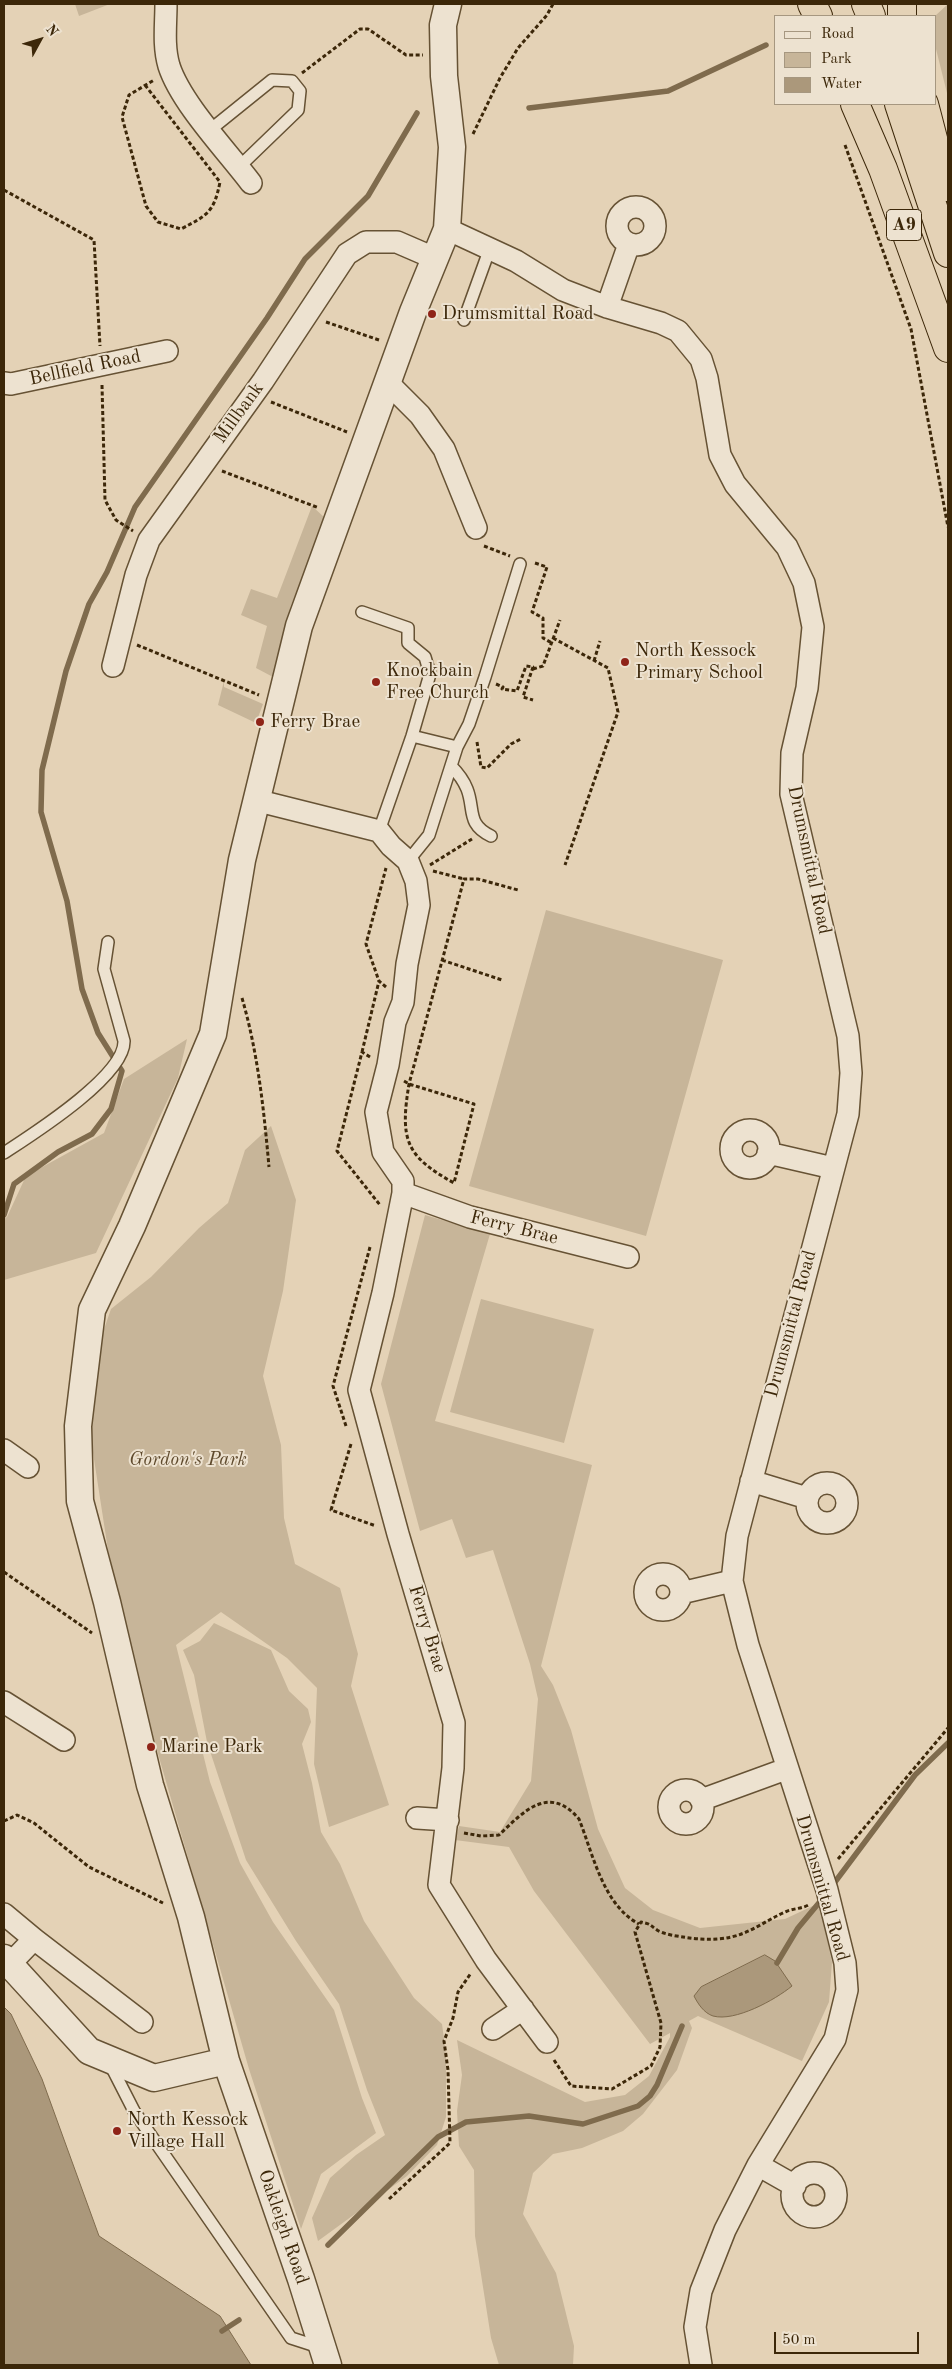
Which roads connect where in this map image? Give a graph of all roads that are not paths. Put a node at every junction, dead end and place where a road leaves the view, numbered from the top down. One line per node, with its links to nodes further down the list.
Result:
1 (166, 4): 6 (street)
2 (442, 11): 9 (street)
3 (855, 105): 16 (highway, A9)
4 (900, 105): 12 (highway, A9)
5 (924, 105): 8 (highway)
6 (210, 130): 7 (street); 7 (lane)
7 (245, 175)
8 (948, 187)
9 (447, 229): 11 (street, Drumsmittal Road); 13 (street, Oakleigh Road)
10 (629, 244): 14 (street)
11 (490, 248): 14 (street, Drumsmittal Road); 15 (lane)
12 (948, 253)
13 (434, 258): 18 (street, Oakleigh Road); 23 (street, Millbank)
14 (607, 307): 34 (street, Drumsmittal Road)
15 (464, 320)
16 (948, 348)
17 (167, 351): 19 (street, Bellfield Road)
18 (387, 382): 20 (street); 27 (street, Oakleigh Road)
19 (4, 383)
20 (476, 528)
21 (520, 564): 25 (lane)
22 (362, 612): 24 (lane)
23 (113, 666)
24 (412, 736): 25 (lane); 29 (lane)
25 (457, 747): 26 (lane)
26 (451, 766): 28 (lane); 30 (lane)
27 (255, 800): 29 (street); 57 (street, Oakleigh Road)
28 (486, 834)
29 (385, 839): 30 (street)
30 (408, 861): 35 (street)
31 (108, 942): 32 (lane)
32 (4, 1153)
33 (768, 1153): 34 (street)
34 (833, 1168): 39 (street, Drumsmittal Road)
35 (403, 1192): 36 (street, Ferry Brae); 48 (street, Ferry Brae)
36 (628, 1257)
37 (4, 1450): 38 (street)
38 (28, 1467)
39 (751, 1481): 40 (street); 41 (street, Drumsmittal Road)
40 (807, 1498)
41 (732, 1581): 42 (street); 45 (street, Drumsmittal Road)
42 (681, 1593)
43 (4, 1702): 44 (street)
44 (64, 1740)
45 (786, 1769): 46 (street); 58 (street, Drumsmittal Road)
46 (701, 1800)
47 (417, 1818): 48 (street)
48 (447, 1824): 52 (street, Ferry Brae)
49 (4, 1914): 50 (street)
50 (34, 1939): 51 (street); 53 (street)
51 (6, 1961): 56 (street)
52 (522, 2009): 54 (street); 55 (street, Ferry Brae)
53 (142, 2022)
54 (492, 2029)
55 (547, 2042)
56 (108, 2059): 57 (street); 60 (lane)
57 (226, 2060): 60 (street, Oakleigh Road)
58 (758, 2165): 59 (street); 61 (street, Drumsmittal Road)
59 (795, 2186)
60 (325, 2357)
61 (701, 2365)

